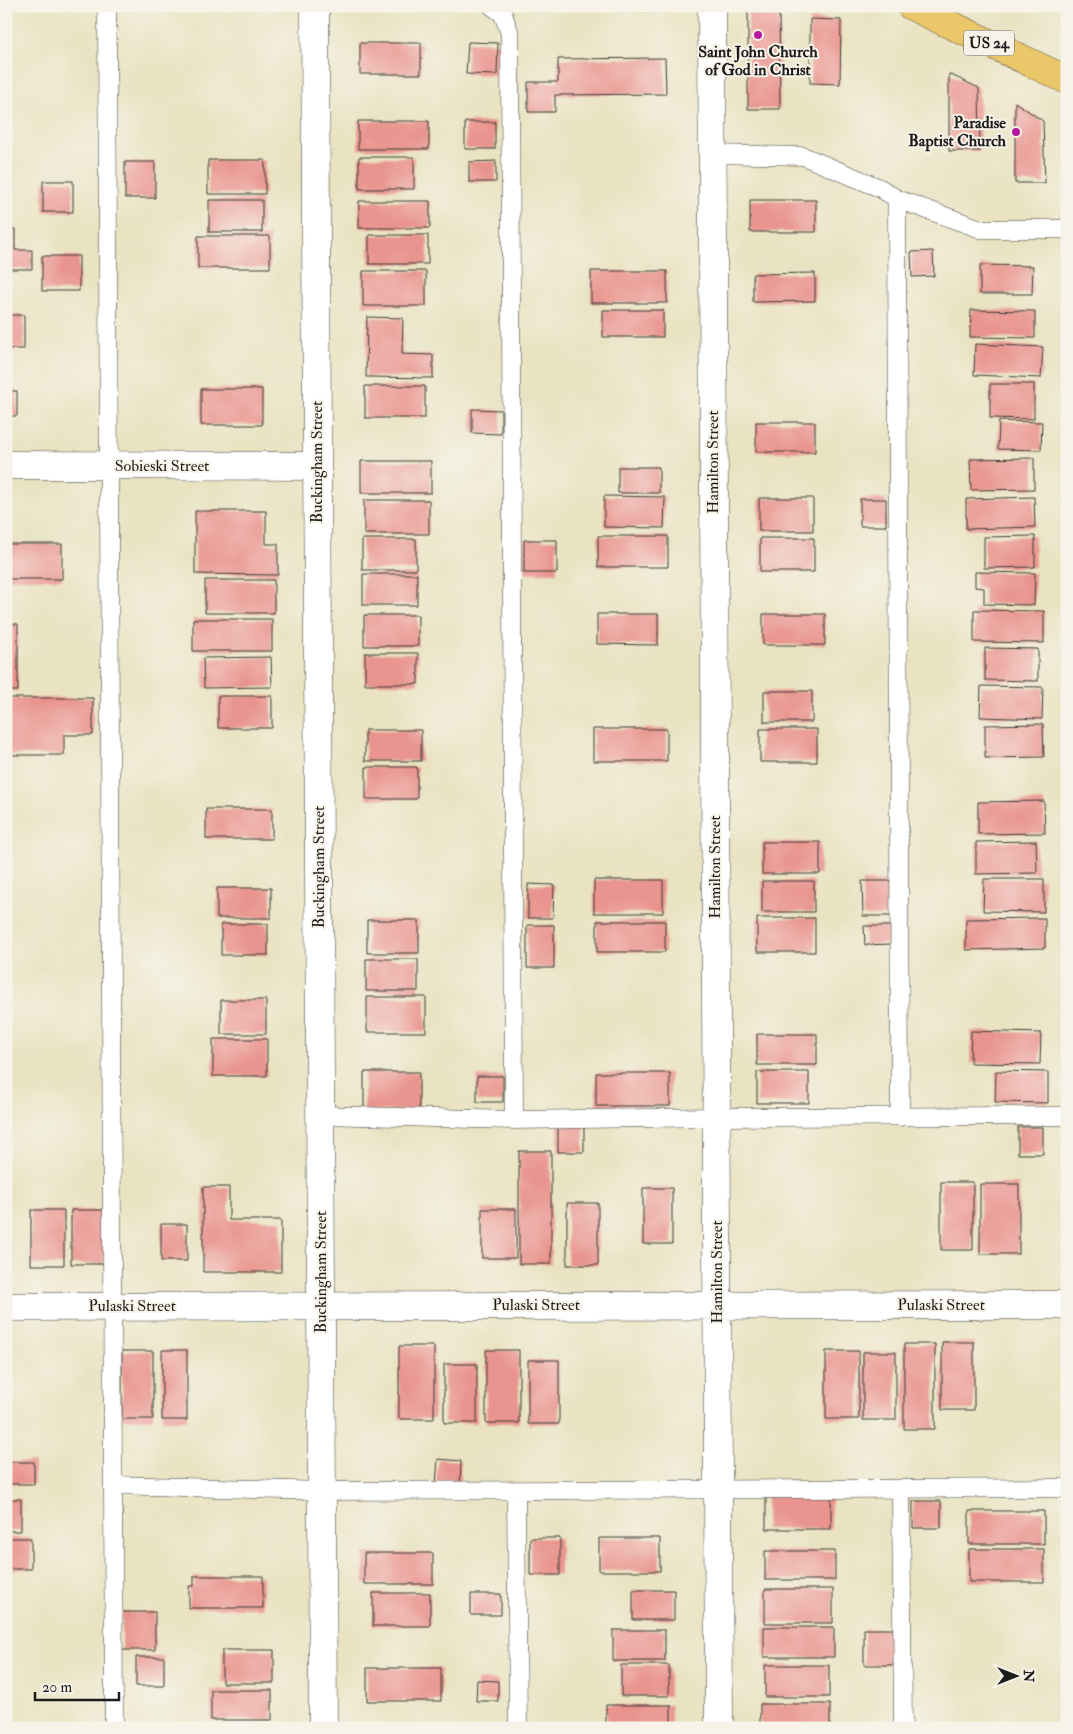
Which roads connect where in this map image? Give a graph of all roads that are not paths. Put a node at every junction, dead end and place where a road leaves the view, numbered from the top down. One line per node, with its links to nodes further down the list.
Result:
1 (107, 6): 12 (lane)
2 (315, 6): 11 (street, Buckingham Street)
3 (492, 6): 17 (lane)
4 (712, 6): 7 (street, Hamilton Street)
5 (911, 6): 6 (main road, US 24)
6 (1067, 80)
7 (713, 154): 8 (lane); 15 (street, Hamilton Street)
8 (897, 199): 9 (lane); 16 (lane)
9 (1067, 229)
10 (6, 466): 12 (street, Sobieski Street)
11 (317, 466): 12 (street, Sobieski Street); 13 (street, Buckingham Street)
12 (110, 467): 21 (lane)
13 (320, 1115): 17 (lane); 18 (street, Buckingham Street)
14 (1067, 1116): 16 (lane)
15 (716, 1117): 16 (lane); 17 (lane); 22 (street, Hamilton Street)
16 (900, 1117)
17 (514, 1120)
18 (321, 1305): 21 (street, Pulaski Street); 22 (street, Pulaski Street); 26 (street, Buckingham Street)
19 (1067, 1305): 22 (street, Pulaski Street)
20 (6, 1306): 21 (street, Pulaski Street)
21 (111, 1306): 23 (lane)
22 (717, 1306): 27 (street, Hamilton Street)
23 (113, 1485): 26 (lane); 29 (lane)
24 (1067, 1488): 25 (lane)
25 (901, 1490): 27 (lane); 33 (lane)
26 (322, 1491): 28 (lane); 30 (street, Buckingham Street)
27 (717, 1491): 28 (lane); 32 (street, Hamilton Street)
28 (516, 1492): 31 (lane)
29 (114, 1728)
30 (323, 1728)
31 (518, 1728)
32 (719, 1728)
33 (904, 1728)

